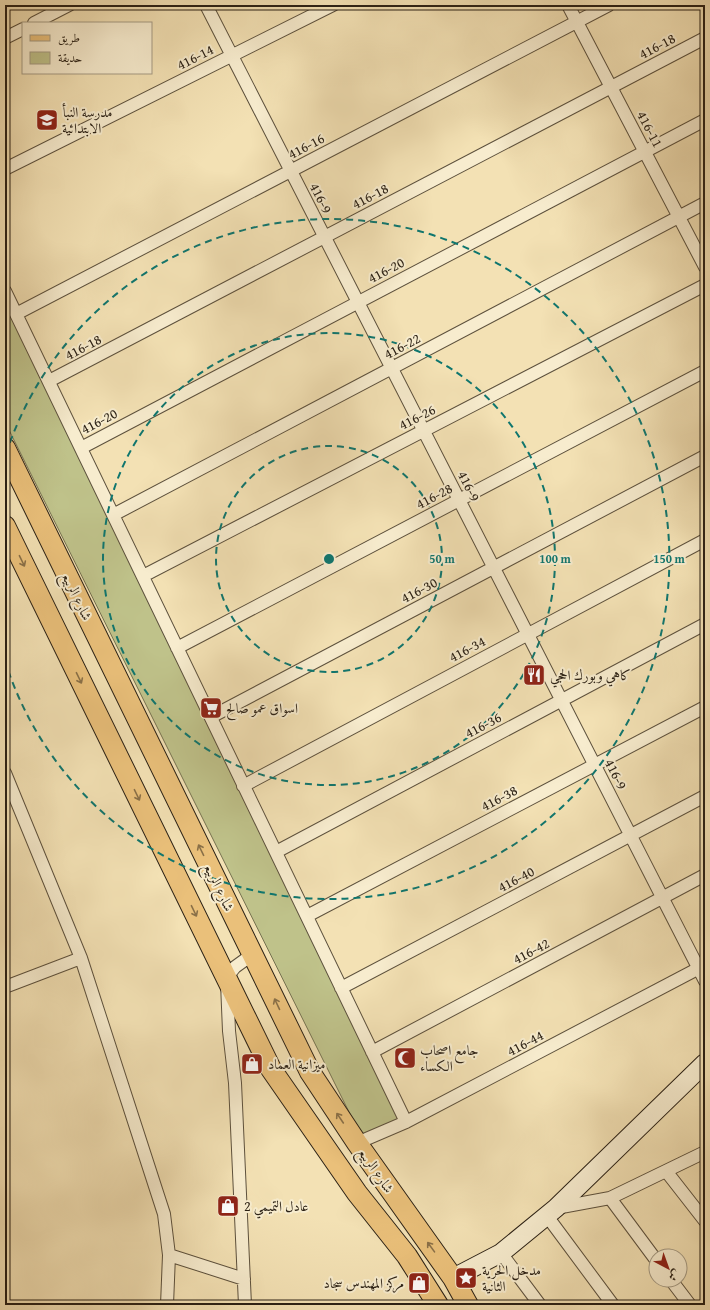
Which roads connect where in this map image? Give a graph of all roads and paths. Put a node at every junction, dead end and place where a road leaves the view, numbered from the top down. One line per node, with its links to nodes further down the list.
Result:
1 (69, 5): 6 (street)
2 (206, 5): 11 (street, 416-9)
3 (333, 5): 11 (street, 416-14)
4 (568, 5): 7 (street, 416-11)
5 (609, 5): 7 (street, 416-16)
6 (36, 22)
7 (577, 22): 12 (street, 416-11); 16 (street, 416-16)
8 (22, 30): 9 (street)
9 (5, 38)
10 (705, 38): 12 (street, 416-18)
11 (232, 55): 15 (street, 416-14); 16 (street, 416-9)
12 (611, 87): 14 (street, 416-11); 19 (street, 416-18)
13 (705, 120): 14 (street, 416-20)
14 (645, 151): 18 (street, 416-11); 23 (street, 416-20)
15 (5, 169)
16 (291, 171): 19 (street, 416-9); 24 (street, 416-16)
17 (705, 203): 18 (street, 416-22)
18 (679, 216): 20 (street, 416-11); 25 (street, 416-22)
19 (325, 237): 23 (street, 416-9); 27 (street, 416-18)
20 (705, 267)
21 (705, 285): 28 (street, 416-26)
22 (5, 290): 24 (street)
23 (358, 302): 25 (street, 416-9); 30 (street, 416-20)
24 (16, 314): 27 (street)
25 (392, 368): 28 (street, 416-9); 33 (street, 416-22)
26 (705, 370): 32 (street, 416-28)
27 (49, 381): 30 (street)
28 (424, 430): 32 (street, 416-9); 37 (street, 416-26)
29 (5, 448): 53 (main road, شارع الربيع, one-way to 29)
30 (81, 448): 33 (street)
31 (705, 456): 36 (street, 416-30)
32 (459, 499): 36 (street, 416-9); 40 (street, 416-28)
33 (113, 515): 37 (street)
34 (5, 526): 57 (main road, شارع الربيع, one-way to 57)
35 (705, 540): 39 (street, 416-34)
36 (494, 568): 39 (street, 416-9); 43 (street, 416-30)
37 (143, 576): 40 (street)
38 (705, 624): 41 (street, 416-36)
39 (528, 634): 41 (street, 416-9); 46 (street, 416-34)
40 (177, 648): 43 (street)
41 (562, 700): 44 (street, 416-9); 49 (street, 416-36)
42 (705, 707): 44 (street, 416-38)
43 (211, 717): 46 (street)
44 (595, 765): 48 (street, 416-9); 52 (street, 416-38)
45 (5, 773): 54 (street)
46 (243, 786): 49 (street)
47 (705, 796): 48 (street, 416-40)
48 (631, 836): 51 (street, 416-9); 59 (street, 416-40)
49 (276, 852): 52 (street)
50 (705, 875): 51 (street, 416-42)
51 (663, 898): 55 (street, 416-9); 60 (street, 416-42)
52 (307, 916): 59 (street)
53 (253, 954): 57 (street); 63 (main road, شارع الربيع, one-way to 53)
54 (81, 958): 58 (street); 71 (street)
55 (702, 967): 56 (street, 416-9); 62 (street, 416-44)
56 (705, 981)
57 (227, 983): 73 (street); 77 (main road, شارع الربيع)
58 (5, 987)
59 (341, 988): 60 (street)
60 (372, 1052): 62 (street)
61 (705, 1063): 67 (street)
62 (406, 1122): 63 (street, 416-44)
63 (357, 1143): 72 (main road, شارع الربيع, one-way to 63)
64 (705, 1152): 65 (street)
65 (666, 1171): 66 (street); 68 (street)
66 (610, 1198): 67 (street); 69 (street)
67 (552, 1212): 70 (street); 80 (street)
68 (705, 1221)
69 (648, 1249)
70 (501, 1253): 72 (street); 79 (street)
71 (169, 1255): 73 (street); 75 (street)
72 (454, 1278): 78 (main road, شارع الربيع)
73 (244, 1279): 76 (street)
74 (677, 1288): 81 (street)
75 (167, 1305)
76 (245, 1305)
77 (438, 1305)
78 (468, 1305)
79 (540, 1305)
80 (613, 1305)
81 (690, 1305)

